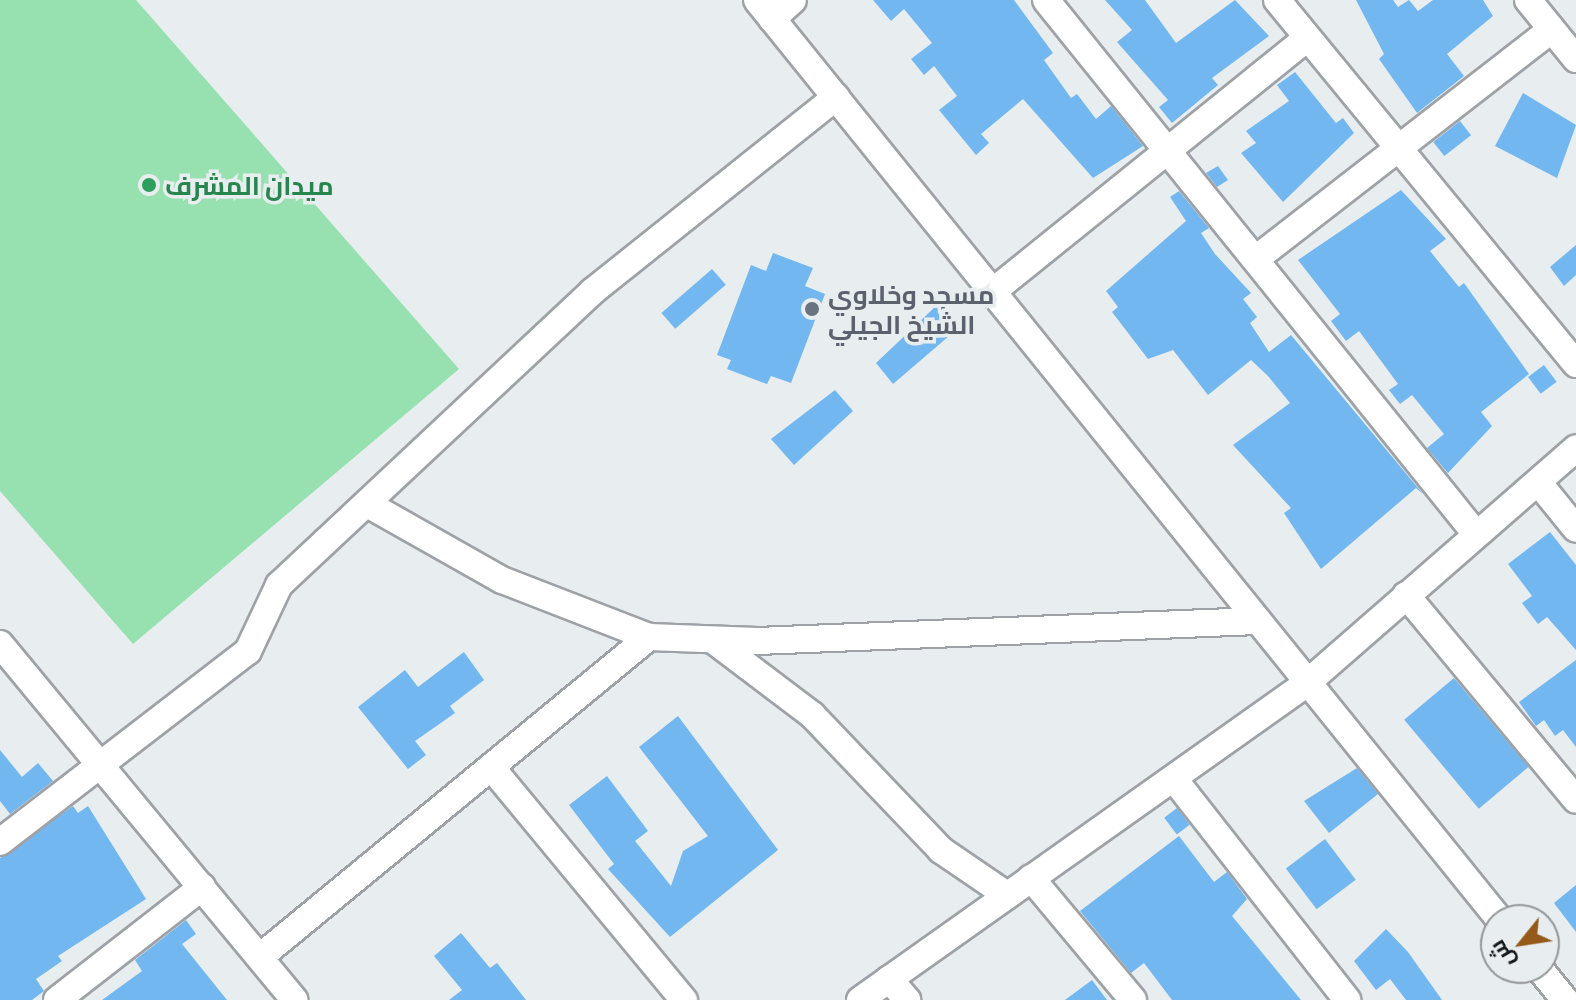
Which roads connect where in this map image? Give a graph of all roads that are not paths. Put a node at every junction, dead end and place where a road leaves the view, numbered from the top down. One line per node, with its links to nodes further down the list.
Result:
1 (793, 0): 5 (street)
2 (1046, 0): 11 (street)
3 (1277, 0): 7 (street)
4 (1528, 0): 6 (street)
5 (764, 9): 9 (street)
6 (1552, 29): 8 (street); 10 (street)
7 (1307, 38): 10 (street); 11 (street)
8 (1576, 59)
9 (836, 97): 13 (street); 17 (street)
10 (1398, 148): 12 (street); 14 (street)
11 (1172, 152): 12 (street); 13 (street)
12 (1257, 258): 19 (street)
13 (996, 289): 21 (street)
14 (1576, 364)
15 (1576, 448): 16 (street)
16 (1538, 482): 18 (street); 19 (street)
17 (371, 506): 22 (street); 27 (street)
18 (1576, 529)
19 (1476, 534): 20 (street)
20 (1406, 595): 25 (street); 29 (street)
21 (1258, 621): 23 (street); 25 (street)
22 (649, 637): 23 (street); 26 (street)
23 (713, 640): 33 (street)
24 (0, 644): 27 (street)
25 (1307, 683): 28 (street); 34 (street)
26 (491, 767): 35 (street); 40 (street)
27 (103, 770): 30 (street); 32 (street)
28 (1174, 779): 31 (street); 44 (street)
29 (1576, 800)
30 (0, 842)
31 (1031, 878): 33 (street); 43 (street)
32 (202, 887): 35 (street); 38 (street)
33 (1007, 895): 36 (street)
34 (1487, 904)
35 (260, 957): 39 (street)
36 (889, 979): 41 (street); 42 (street)
37 (1552, 984): 45 (street)
38 (57, 1000)
39 (294, 1000)
40 (684, 1000)
41 (860, 1000)
42 (907, 1000)
43 (1133, 1000)
44 (1347, 1000)
45 (1565, 1000)

